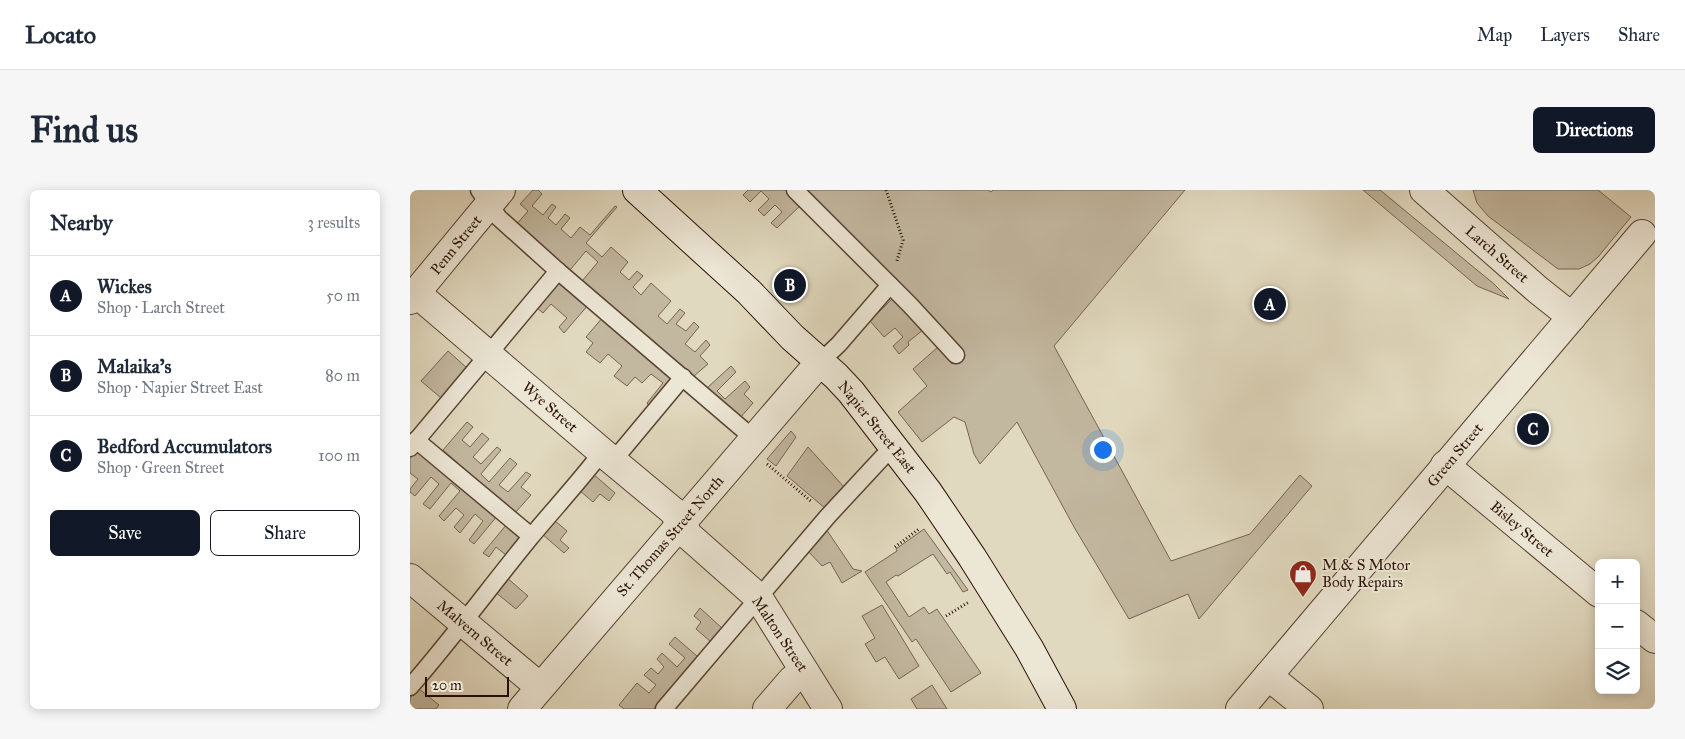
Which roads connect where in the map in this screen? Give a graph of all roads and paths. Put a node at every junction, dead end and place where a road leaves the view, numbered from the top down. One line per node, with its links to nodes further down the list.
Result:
1 (637, 190): 13 (street, Napier Street East)
2 (795, 190): 8 (lane)
3 (886, 190): 8 (path)
4 (1426, 191): 10 (street, Larch Street)
5 (490, 194): 7 (lane); 9 (street, Penn Street)
6 (1642, 234): 10 (street, Green Street)
7 (558, 271): 11 (lane); 14 (lane)
8 (890, 285): 12 (lane); 13 (lane)
9 (413, 296): 11 (street, Wye Street)
10 (1572, 317): 19 (street, Green Street)
11 (488, 354): 15 (lane); 18 (street, Wye Street)
12 (956, 355)
13 (819, 363): 16 (street, Napier Street East); 17 (street, St. Thomas Street North)
14 (683, 377): 17 (lane); 18 (lane)
15 (413, 444): 23 (lane)
16 (893, 446): 20 (lane); 41 (street, Napier Street East)
17 (757, 449): 20 (path); 21 (street, St. Thomas Street North)
18 (608, 457): 21 (street, Wye Street); 23 (lane)
19 (1446, 465): 26 (street, Bisley Street); 34 (street, Green Street)
20 (828, 516): 27 (lane)
21 (680, 523): 27 (street, Malton Street); 36 (street, St. Thomas Street North)
22 (927, 524): 24 (path)
23 (531, 536): 30 (lane)
24 (895, 546)
25 (410, 578): 30 (street, Malvern Street)
26 (1595, 589)
27 (758, 597): 33 (street, Malton Street); 38 (lane)
28 (970, 601): 29 (path)
29 (946, 616)
30 (463, 622): 35 (lane); 36 (street, Malvern Street)
31 (1640, 627): 32 (street)
32 (1655, 640)
33 (805, 672): 39 (street); 40 (street, Malton Street)
34 (1268, 676): 42 (street, Green Street); 43 (street)
35 (410, 687)
36 (540, 687): 37 (street, St. Thomas Street North)
37 (522, 709)
38 (664, 709)
39 (767, 709)
40 (828, 709)
41 (1062, 709)
42 (1240, 709)
43 (1308, 709)

